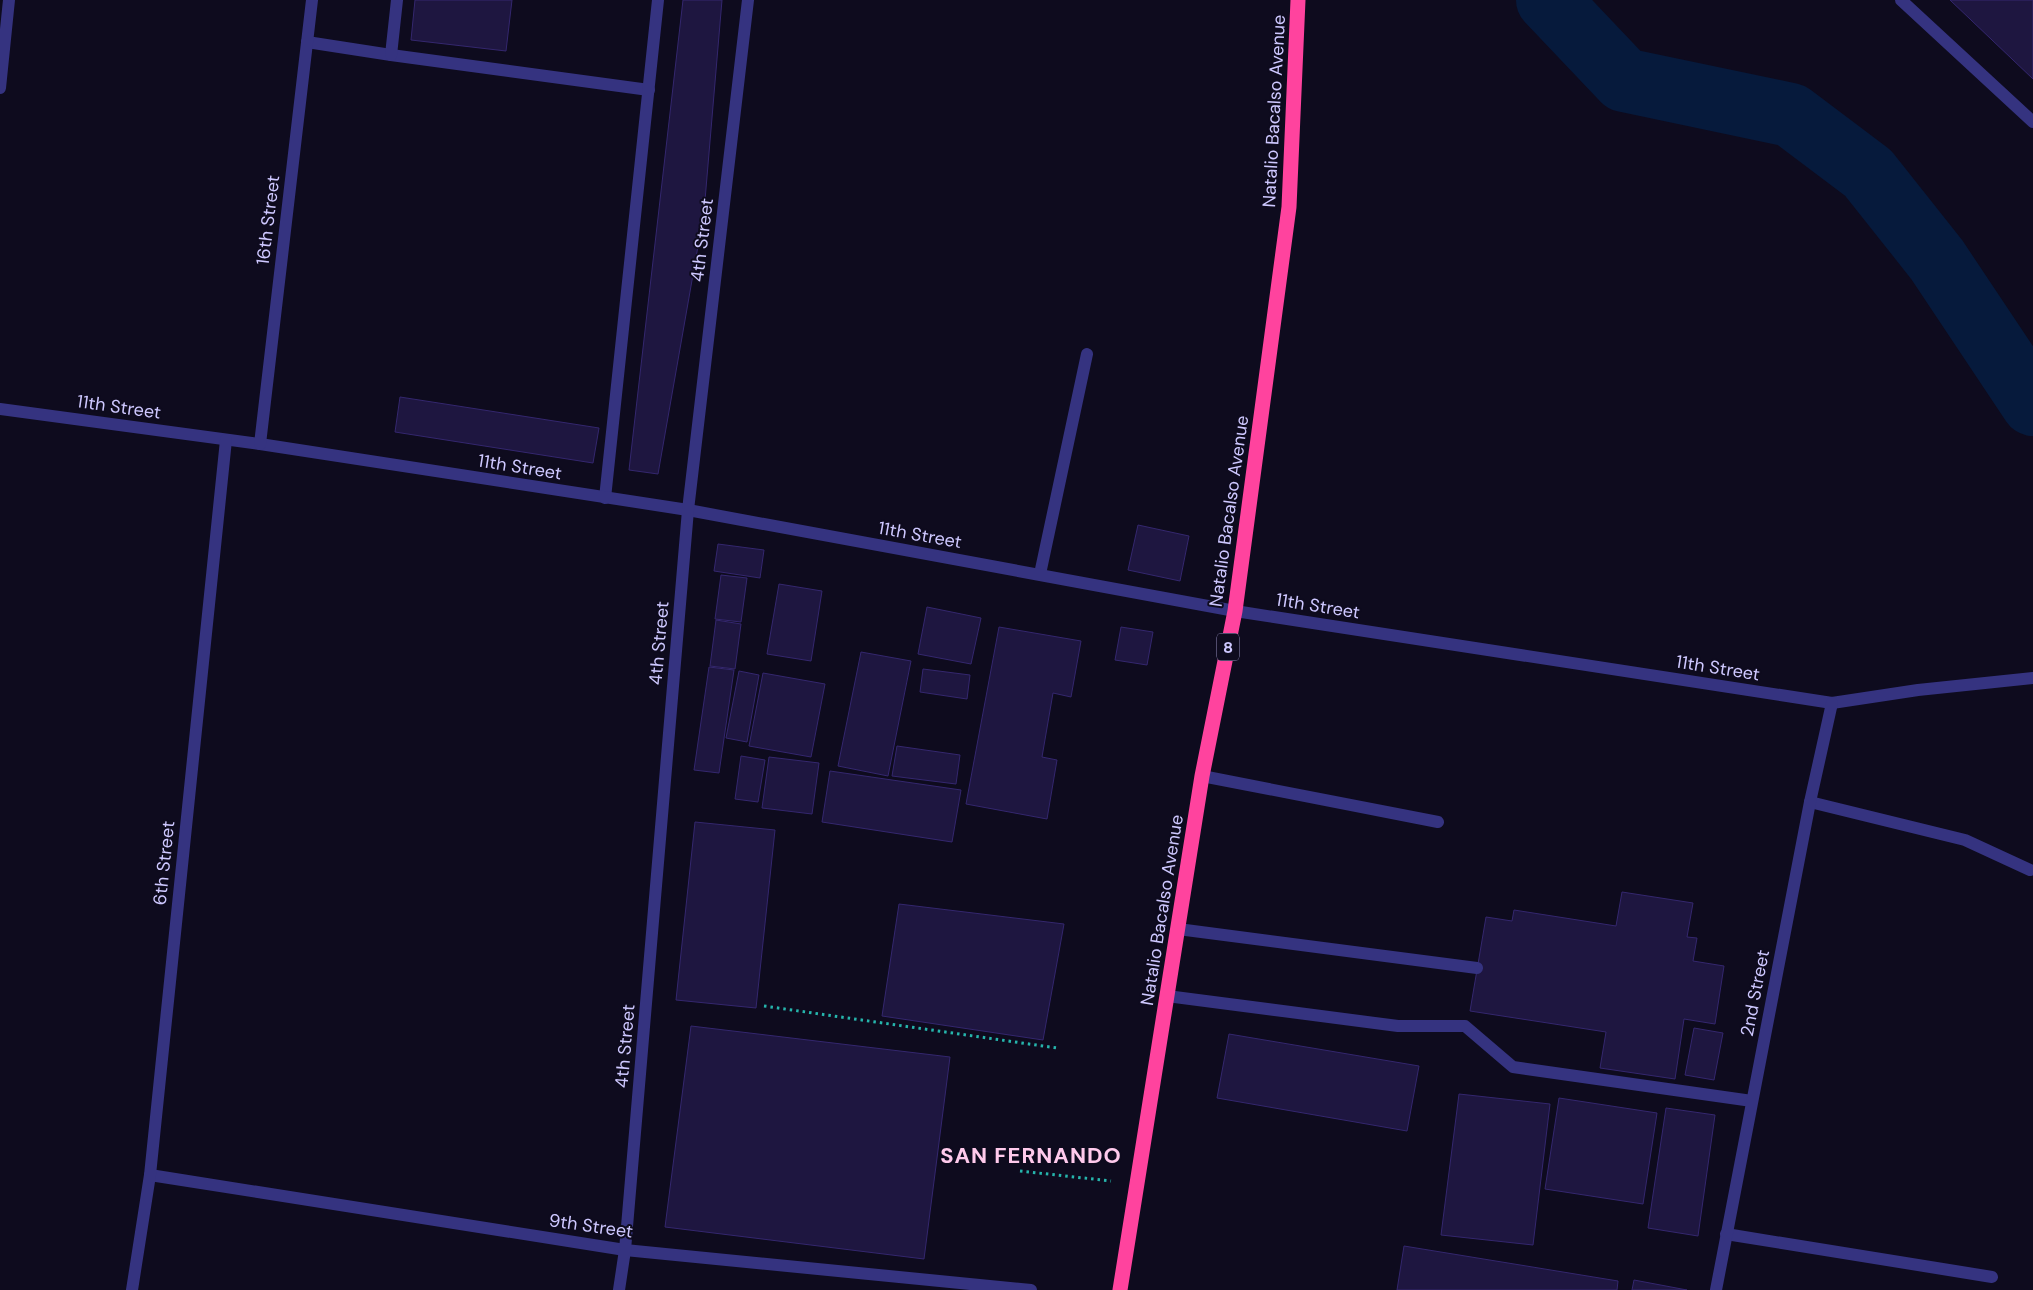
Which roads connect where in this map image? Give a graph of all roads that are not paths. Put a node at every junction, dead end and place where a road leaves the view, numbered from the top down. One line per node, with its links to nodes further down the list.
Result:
1 (9, 0): 10 (street)
2 (312, 0): 8 (street, 16th Street)
3 (397, 0): 9 (street)
4 (658, 0): 11 (street)
5 (748, 0): 18 (street, 4th Street)
6 (1298, 0): 20 (highway, Natalio Bacalso Avenue / 8)
7 (1901, 0): 12 (street)
8 (307, 42): 9 (street); 16 (street, 16th Street)
9 (392, 55): 11 (street)
10 (0, 88)
11 (649, 90): 17 (street)
12 (2033, 122)
13 (1088, 354): 19 (street)
14 (0, 409): 15 (street, 11th Street)
15 (226, 440): 16 (street, 11th Street); 31 (street, 6th Street)
16 (260, 444): 17 (street, 11th Street)
17 (605, 498): 18 (street, 11th Street)
18 (688, 510): 19 (street, 11th Street); 33 (street, 4th Street)
19 (1040, 574): 20 (street, 11th Street)
20 (1235, 611): 22 (street, 11th Street); 23 (highway, Natalio Bacalso Avenue / 8)
21 (2033, 678): 22 (street, 11th Street)
22 (1832, 703): 24 (street, 2nd Street)
23 (1202, 776): 25 (street); 27 (highway, Natalio Bacalso Avenue / 8)
24 (1810, 802): 26 (street); 30 (street, 2nd Street)
25 (1438, 822)
26 (2030, 870)
27 (1178, 929): 28 (street); 29 (highway, Natalio Bacalso Avenue / 8)
28 (1478, 968)
29 (1167, 996): 30 (street); 38 (highway, Natalio Bacalso Avenue / 8)
30 (1752, 1101): 32 (street, 2nd Street)
31 (150, 1175): 33 (street, 9th Street); 35 (street, 6th Street)
32 (1726, 1234): 34 (street); 39 (street, 2nd Street)
33 (625, 1250): 36 (street, 4th Street); 37 (street, 9th Street)
34 (1992, 1278)
35 (132, 1290)
36 (619, 1290)
37 (1031, 1290)
38 (1120, 1290)
39 (1716, 1290)

